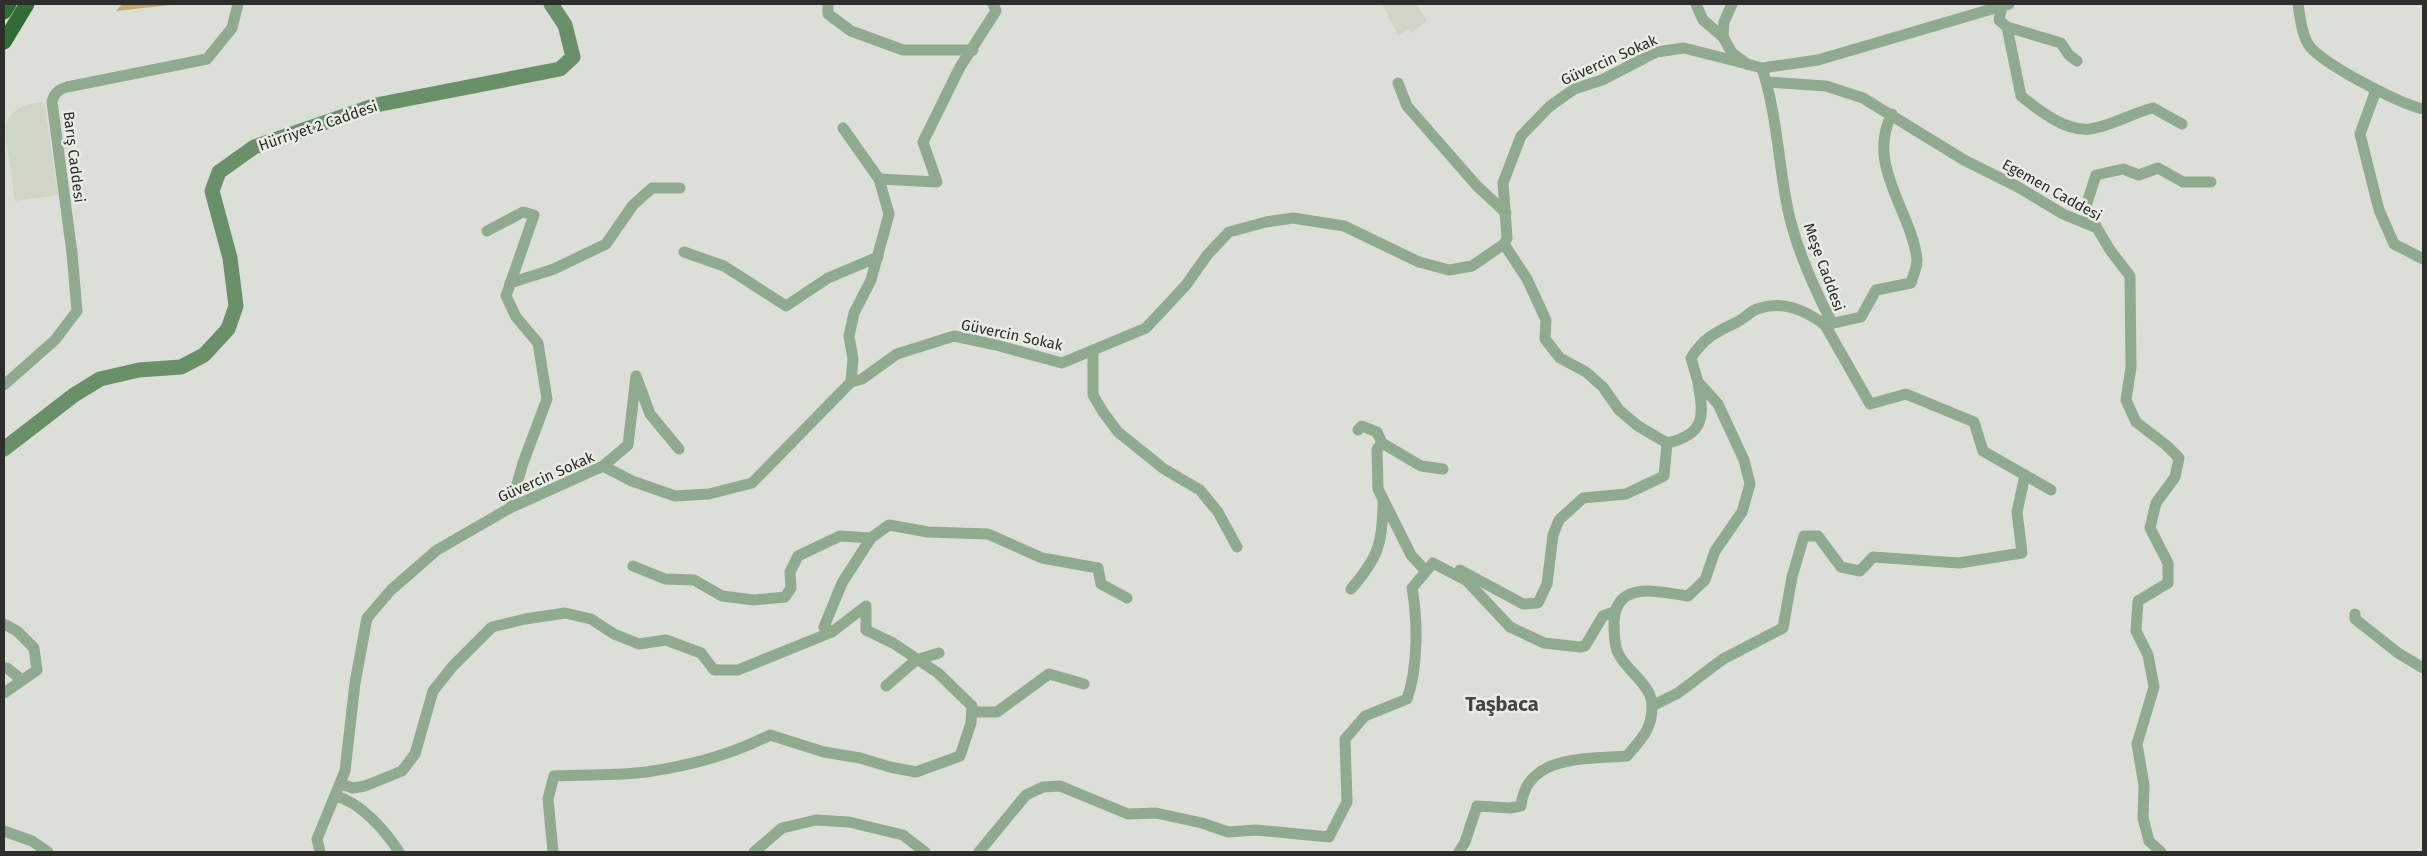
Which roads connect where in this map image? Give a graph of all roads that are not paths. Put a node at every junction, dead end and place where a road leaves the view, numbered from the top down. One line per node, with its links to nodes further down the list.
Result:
1 (9, 4): 12 (highway)
2 (27, 4): 15 (highway)
3 (238, 4): 42 (street, Barış Caddesi)
4 (551, 4): 46 (street, Hürriyet 2 Caddesi)
5 (828, 4): 16 (street)
6 (993, 4): 16 (street)
7 (1696, 4): 14 (street)
8 (1732, 4): 14 (street)
9 (2007, 4): 11 (street); 13 (street)
10 (2298, 4): 22 (street)
11 (1974, 9): 19 (street)
12 (4, 12)
13 (2007, 27): 17 (street); 25 (street)
14 (1723, 37): 18 (street)
15 (4, 42)
16 (972, 50): 27 (street)
17 (2077, 61)
18 (1747, 64): 19 (street, Güvercin Sokak); 30 (street, Güvercin Sokak)
19 (1762, 68): 20 (street, Meşe Caddesi)
20 (1767, 82): 24 (street, Egemen Caddesi); 38 (street, Meşe Caddesi)
21 (1398, 83): 30 (street)
22 (2376, 90): 23 (street); 36 (street)
23 (2423, 109)
24 (1892, 114): 31 (street, Egemen Caddesi); 38 (street)
25 (2182, 124)
26 (843, 128): 27 (street)
27 (879, 179): 35 (street)
28 (2211, 182): 31 (street)
29 (680, 188): 37 (street)
30 (1506, 213): 33 (street, Güvercin Sokak)
31 (2097, 228): 85 (street, Egemen Caddesi)
32 (488, 232): 37 (street)
33 (1504, 244): 39 (street, Güvercin Sokak); 45 (street)
34 (684, 252): 35 (street)
35 (878, 256): 40 (street)
36 (2423, 259)
37 (510, 283): 53 (street)
38 (1825, 325): 41 (street, Meşe Caddesi); 50 (street)
39 (1093, 350): 40 (street, Güvercin Sokak); 55 (street)
40 (851, 382): 48 (street, Güvercin Sokak)
41 (1698, 382): 45 (street); 60 (street, Meşe Caddesi)
42 (4, 385)
43 (1358, 430): 44 (street)
44 (1382, 443): 49 (street); 52 (street)
45 (1667, 443): 57 (street)
46 (4, 449)
47 (679, 449): 48 (street)
48 (603, 466): 53 (street, Güvercin Sokak)
49 (1443, 469)
50 (2025, 475): 51 (street); 72 (street)
51 (2051, 490)
52 (1382, 498): 57 (street); 58 (street)
53 (510, 508): 74 (street, Güvercin Sokak)
54 (870, 538): 56 (street); 59 (street); 63 (street)
55 (1237, 547)
56 (633, 566)
57 (1429, 566): 60 (street); 83 (street)
58 (1351, 589)
59 (1127, 598)
60 (1614, 612): 72 (street)
61 (2355, 614): 67 (street)
62 (4, 624): 68 (street)
63 (832, 632): 65 (street); 74 (street)
64 (939, 653): 65 (street)
65 (916, 660): 70 (street); 73 (street)
66 (4, 668): 68 (street)
67 (2423, 668)
68 (22, 680): 71 (street)
69 (1084, 684): 73 (street)
70 (886, 686)
71 (4, 693)
72 (1652, 706): 84 (street)
73 (972, 712): 80 (street)
74 (341, 784): 75 (street, Güvercin Sokak)
75 (336, 796): 78 (street, Güvercin Sokak); 79 (street)
76 (4, 831): 77 (street)
77 (48, 852)
78 (320, 852)
79 (398, 852)
80 (553, 852)
81 (754, 852): 82 (street)
82 (925, 852)
83 (979, 852)
84 (1459, 852)
85 (2161, 852)

